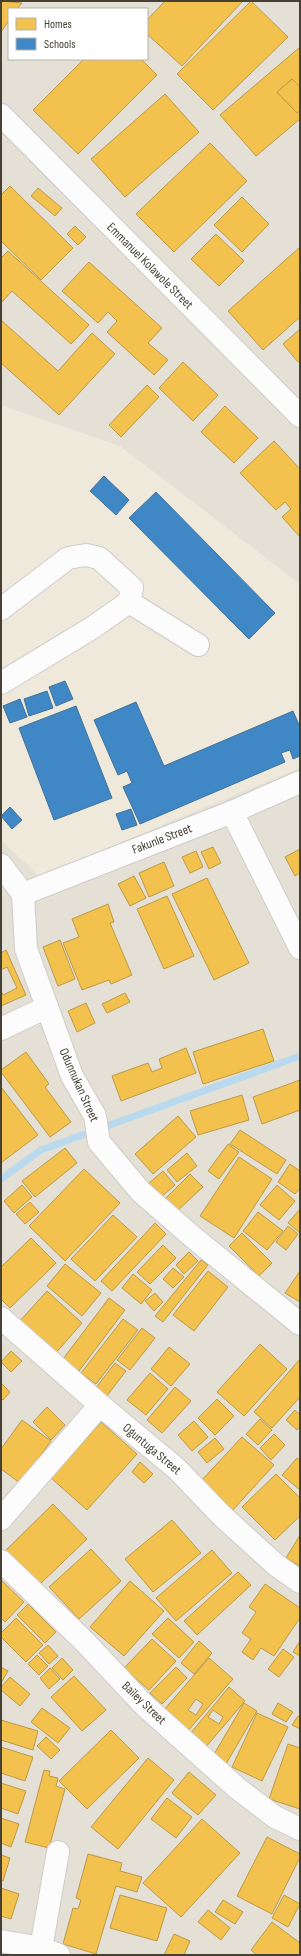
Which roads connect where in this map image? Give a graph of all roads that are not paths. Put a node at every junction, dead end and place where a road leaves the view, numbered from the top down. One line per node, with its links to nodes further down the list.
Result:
1 (1, 115): 2 (street, Emmanuel Kolawole Street)
2 (300, 416)
3 (129, 602): 4 (street); 5 (street); 6 (street)
4 (1, 609)
5 (198, 645)
6 (1, 683)
7 (300, 782): 8 (street, Fakunle Street)
8 (232, 812): 10 (street, Fakunle Street); 11 (street)
9 (1, 866): 10 (street)
10 (23, 894): 12 (street, Odunnukan Street)
11 (300, 948)
12 (47, 1007): 13 (street); 15 (street, Odunnukan Street)
13 (1, 1029)
14 (1, 1318): 16 (street, Oguntuga Street)
15 (300, 1324)
16 (100, 1405): 17 (street); 19 (street, Oguntuga Street)
17 (1, 1519)
18 (1, 1561): 20 (street, Bailey Street)
19 (300, 1582)
20 (300, 1829)
21 (58, 1852): 23 (street)
22 (1, 1941): 23 (street)
23 (50, 1952)

